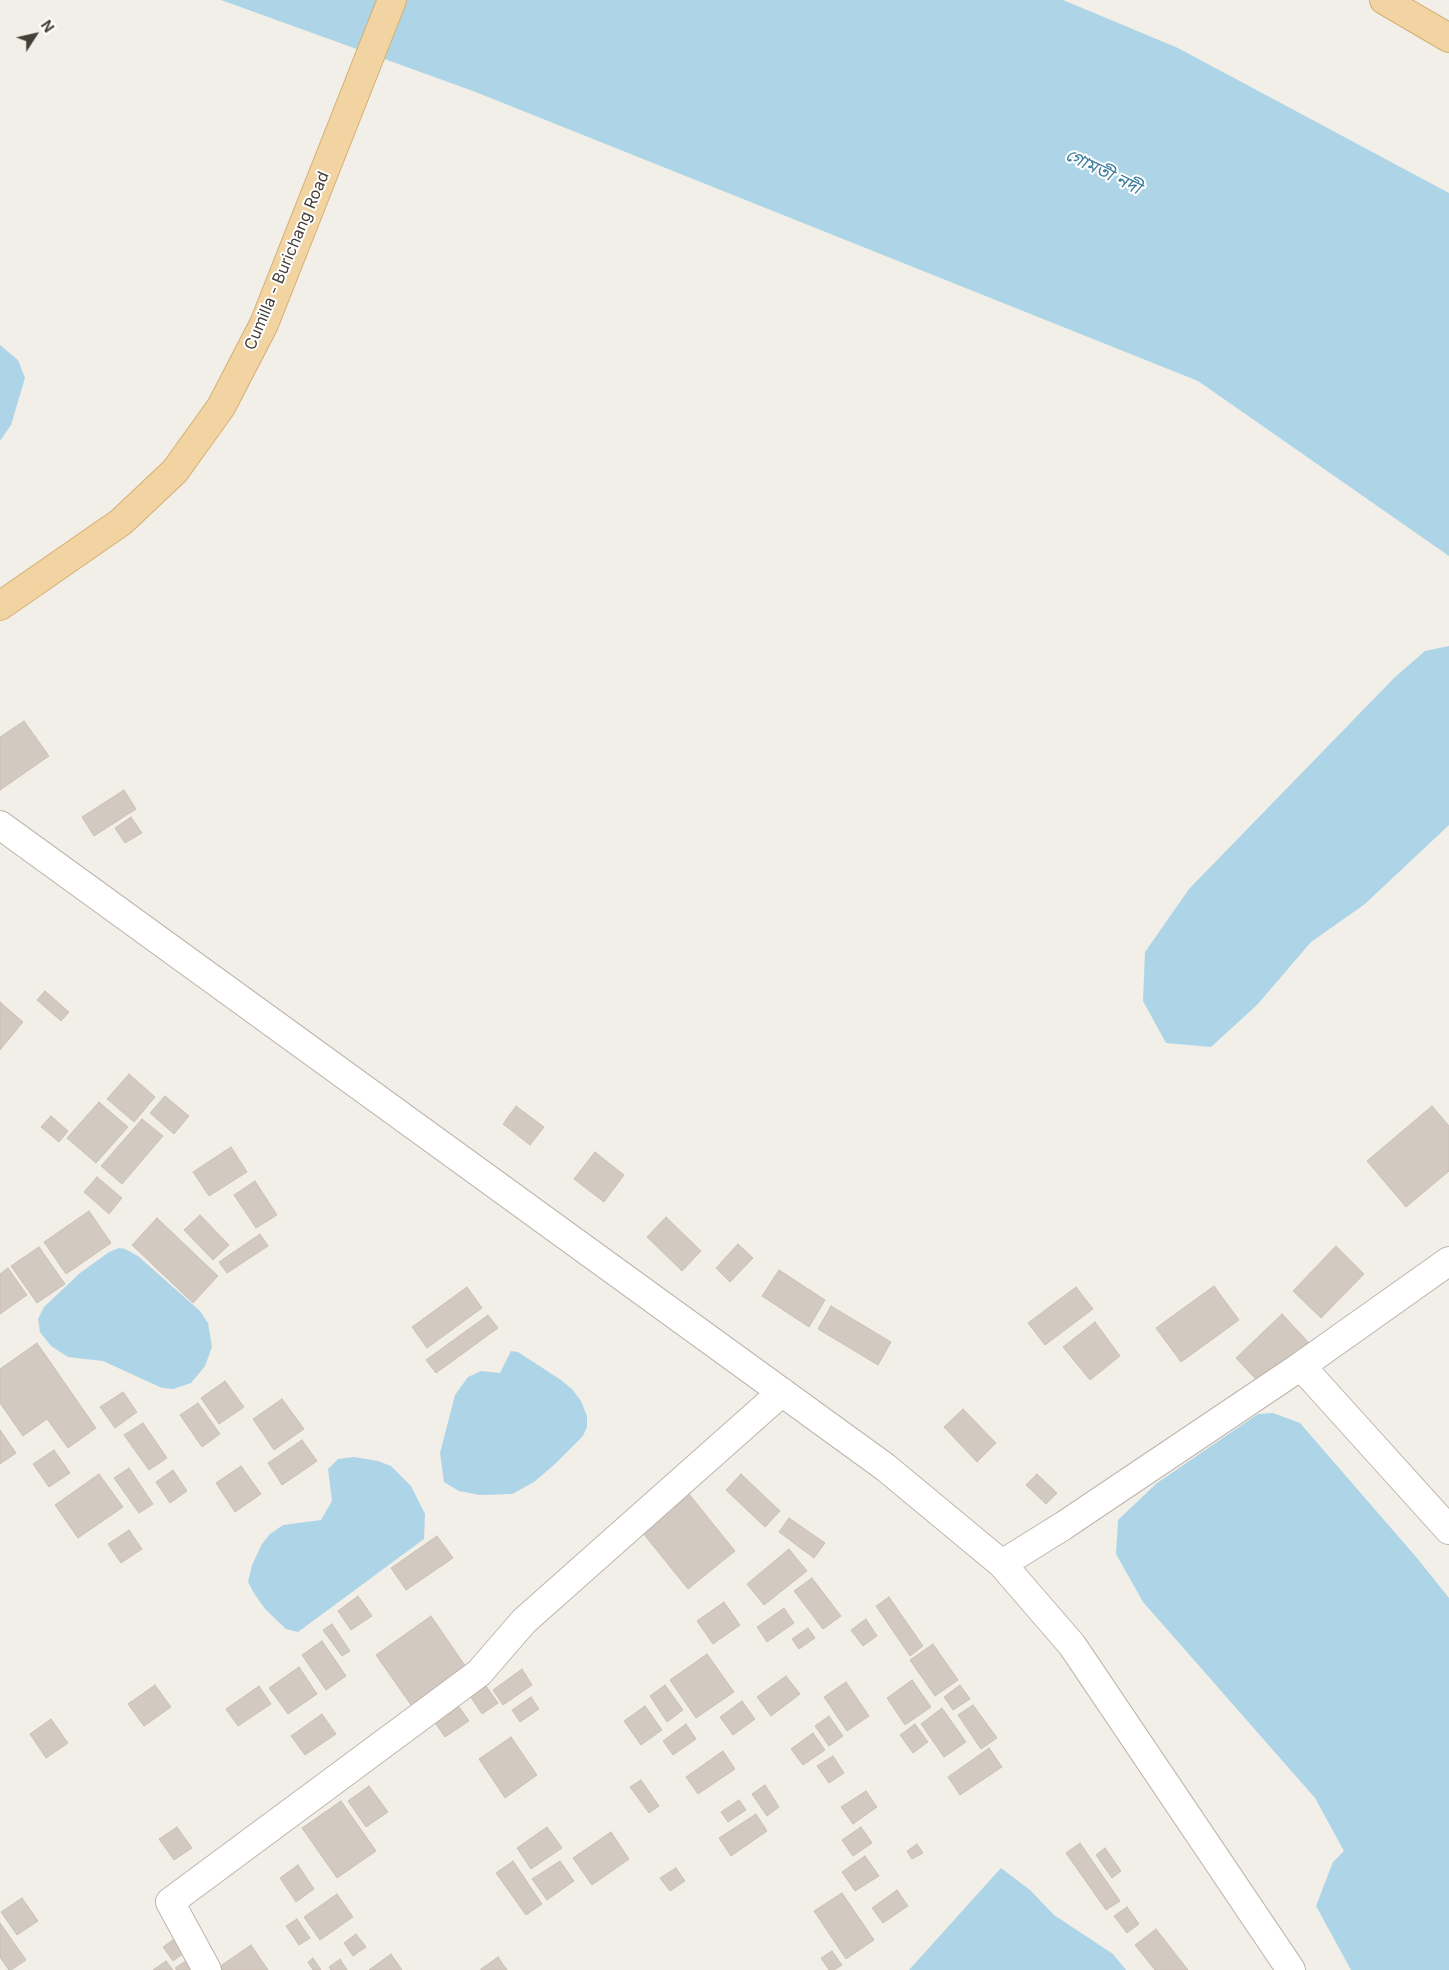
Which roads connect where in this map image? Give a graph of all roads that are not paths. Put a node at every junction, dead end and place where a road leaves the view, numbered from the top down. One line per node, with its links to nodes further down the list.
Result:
1 (392, 0): 4 (main road, Cumilla - Burichang Road)
2 (1384, 0): 3 (main road)
3 (1449, 38)
4 (0, 606)
5 (0, 825): 8 (street)
6 (1449, 1261): 7 (street)
7 (1301, 1366): 9 (street); 10 (street)
8 (782, 1392): 10 (street); 11 (street)
9 (1449, 1530)
10 (1002, 1564): 12 (street)
11 (207, 1970)
12 (1291, 1970)

